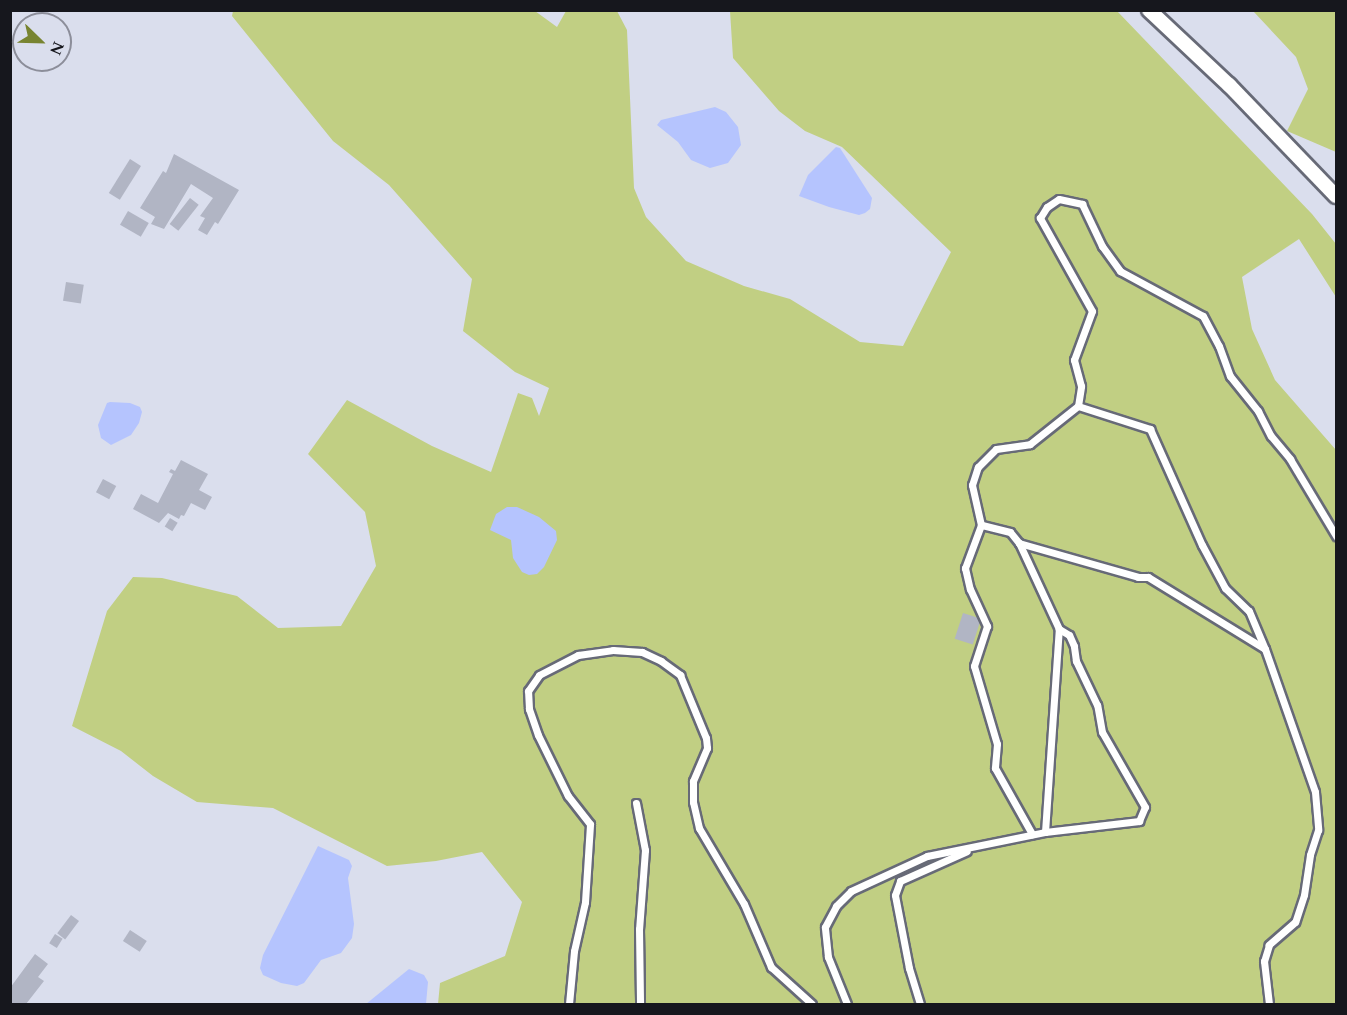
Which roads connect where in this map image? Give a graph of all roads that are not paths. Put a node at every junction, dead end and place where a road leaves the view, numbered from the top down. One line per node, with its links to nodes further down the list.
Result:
1 (1149, 10): 2 (street)
2 (1336, 196)
3 (1078, 406): 4 (lane); 5 (lane); 8 (lane)
4 (981, 525): 6 (lane); 11 (lane)
5 (1336, 536)
6 (1019, 543): 7 (lane); 8 (lane)
7 (1059, 629): 10 (lane); 10 (lane)
8 (1265, 649): 18 (lane)
9 (636, 803): 14 (lane)
10 (1045, 832): 11 (lane)
11 (1032, 834): 12 (lane)
12 (984, 844): 16 (lane); 17 (lane)
13 (568, 1005): 15 (lane)
14 (640, 1005)
15 (812, 1005)
16 (847, 1005)
17 (920, 1005)
18 (1269, 1005)

